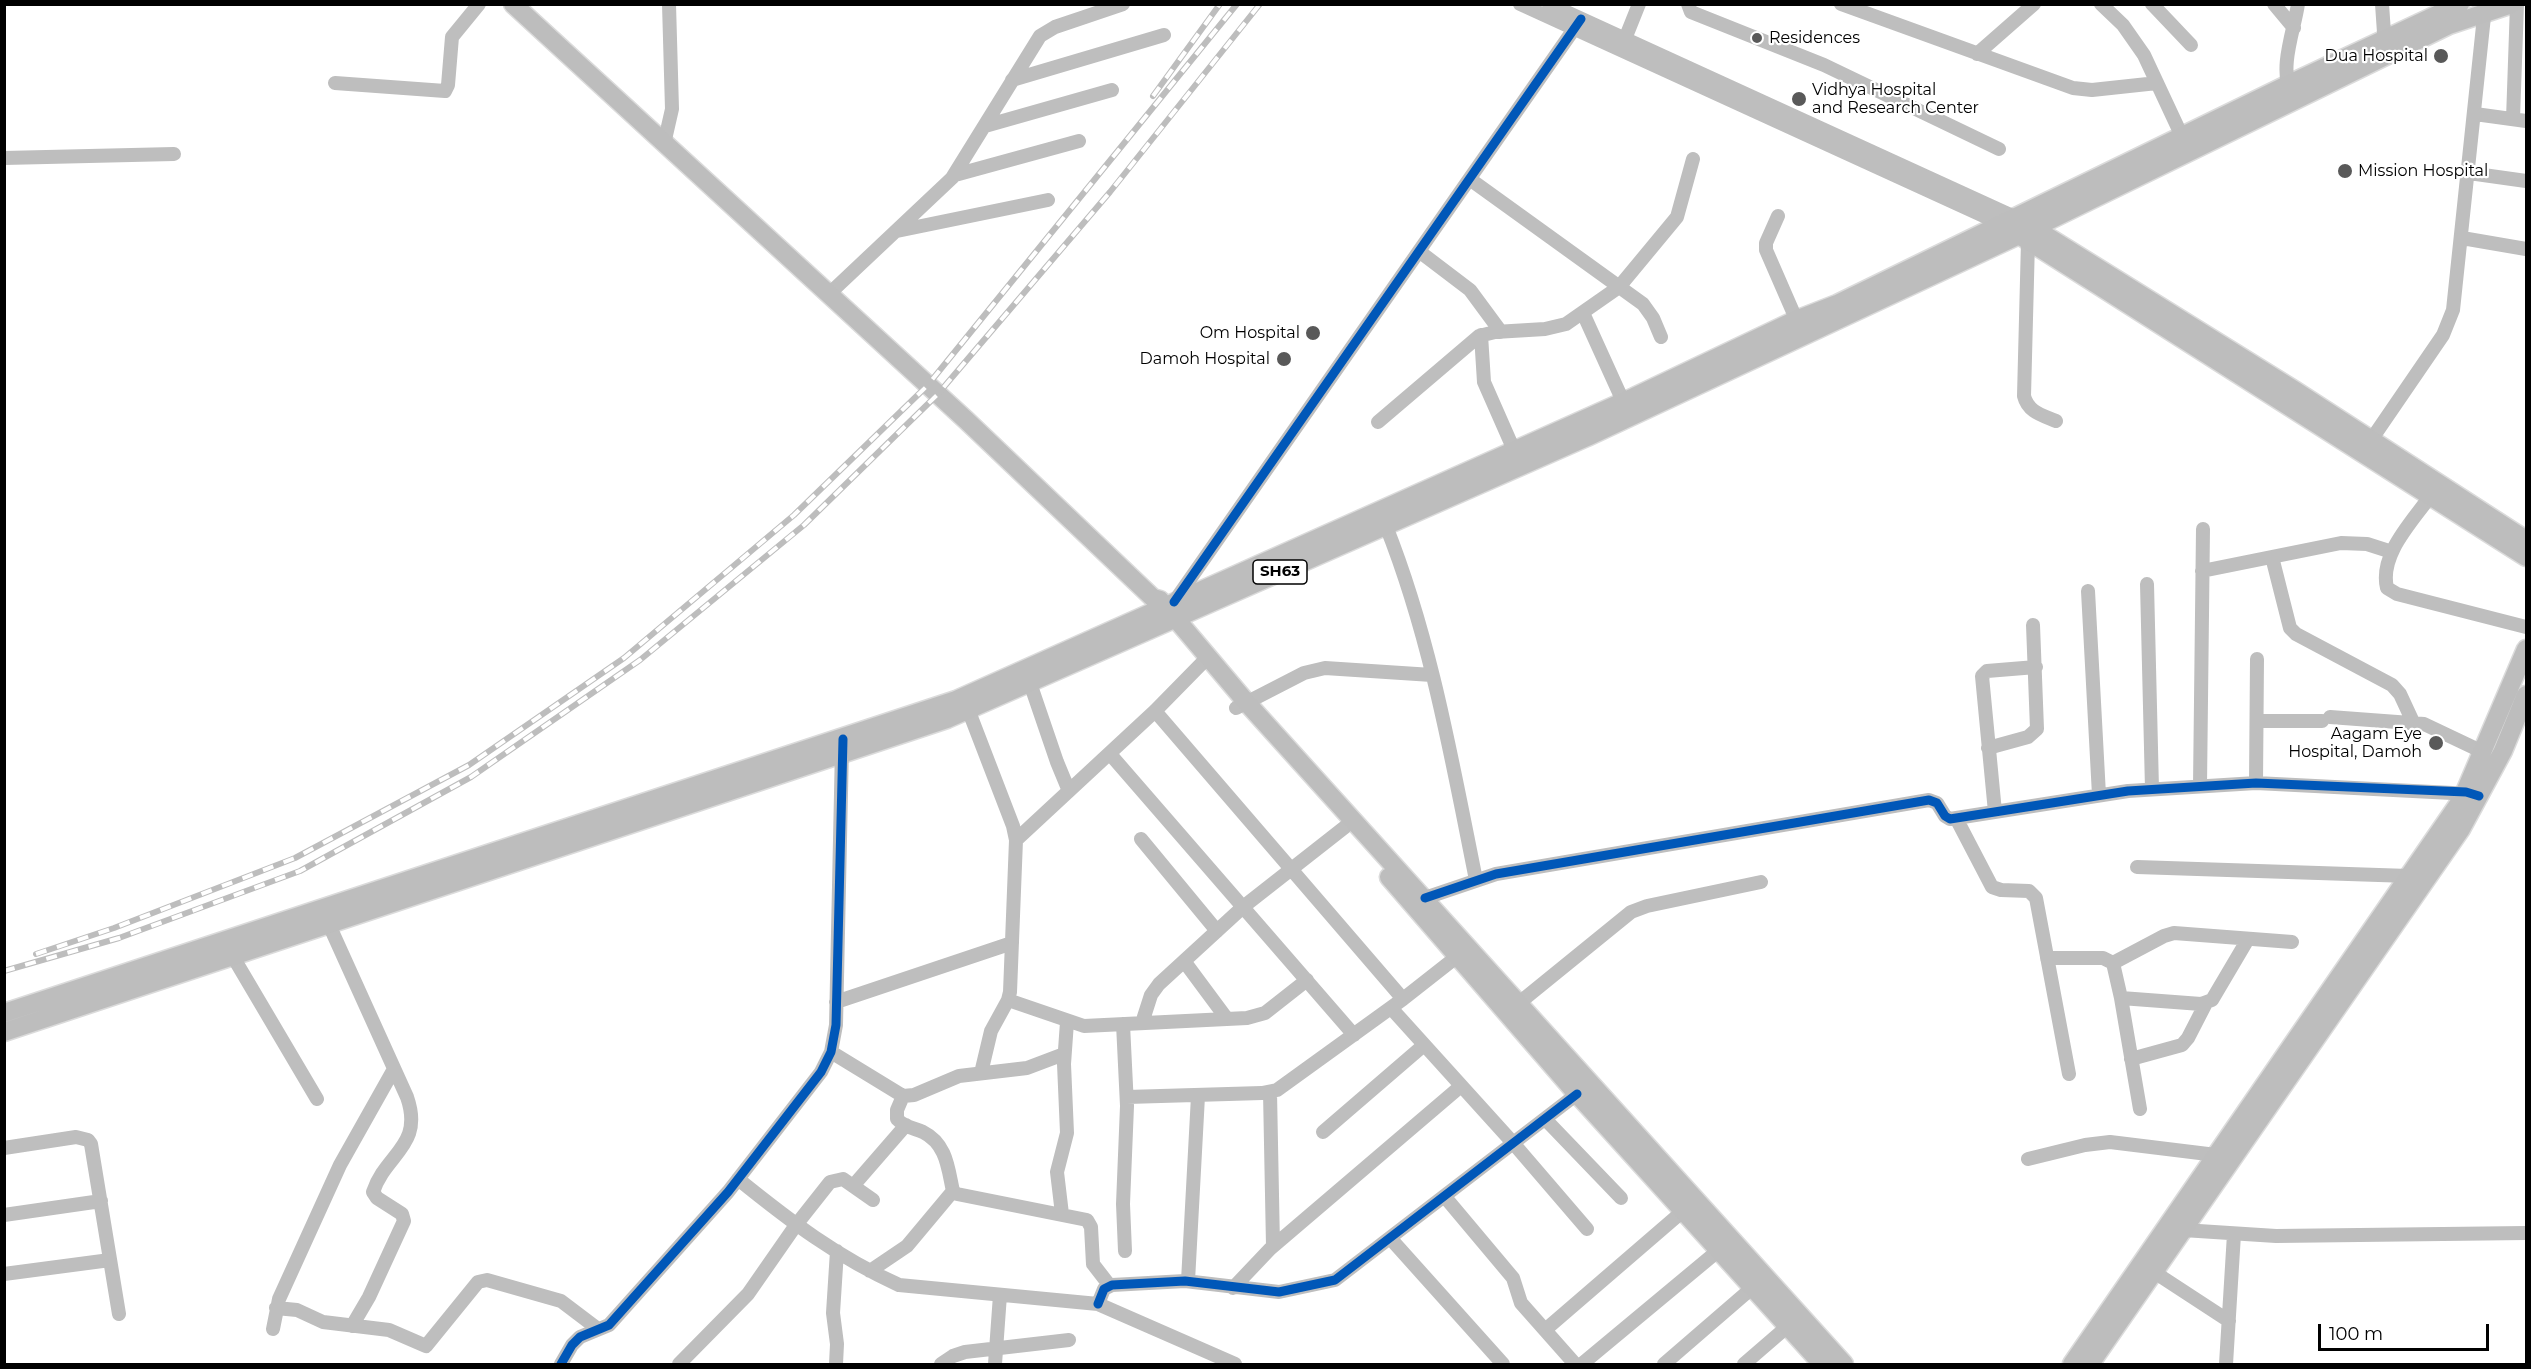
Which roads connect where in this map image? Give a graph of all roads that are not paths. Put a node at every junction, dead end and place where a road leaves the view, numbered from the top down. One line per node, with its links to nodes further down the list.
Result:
1 (479, 4): 28 (street)
2 (513, 4): 37 (main road)
3 (669, 4): 37 (street)
4 (1123, 4): 27 (street)
5 (1520, 4): 20 (street)
6 (1549, 4): 20 (street)
7 (1639, 4): 23 (street)
8 (1688, 4): 39 (street)
9 (1841, 4): 26 (street)
10 (2034, 4): 26 (street)
11 (2101, 4): 29 (street)
12 (2152, 4): 24 (street)
13 (2274, 4): 21 (street)
14 (2298, 4): 21 (street)
15 (2382, 4): 25 (street)
16 (2460, 4): 25 (main road, SH63)
17 (2512, 4): 19 (main road, SH63)
18 (2517, 4): 34 (street)
19 (2486, 8): 25 (main road, SH63); 33 (street)
20 (1578, 25): 23 (street); 30 (street); 45 (street)
21 (2294, 28): 32 (street)
22 (1164, 35): 27 (street)
23 (1625, 39): 30 (street)
24 (2191, 45)
25 (2385, 48): 32 (main road, SH63)
26 (1977, 54): 29 (street)
27 (1012, 80): 35 (street)
28 (335, 83)
29 (2157, 83): 38 (street)
30 (1712, 86): 49 (street)
31 (1112, 90): 35 (street)
32 (2291, 92): 38 (main road, SH63)
33 (2475, 114): 34 (street); 43 (street)
34 (2520, 120)
35 (985, 126): 44 (street)
36 (1079, 141): 44 (street)
37 (664, 144): 57 (main road)
38 (2186, 144): 49 (main road, SH63); 51 (main road, SH63)
39 (1999, 150)
40 (174, 154): 41 (street)
41 (4, 158)
42 (1693, 159): 56 (street)
43 (2469, 173): 46 (street); 52 (street)
44 (955, 175): 50 (street)
45 (1471, 180): 54 (street); 56 (street)
46 (2526, 181)
47 (1048, 200): 50 (street)
48 (1778, 216): 59 (street)
49 (2008, 220): 51 (main road); 55 (main road, SH63)
50 (896, 231): 57 (street)
51 (2027, 235): 55 (main road, SH63); 64 (street); 66 (main road)
52 (2462, 238): 53 (street); 66 (street)
53 (2526, 249)
54 (1420, 252): 60 (street); 79 (street)
55 (1938, 264): 59 (main road, SH63)
56 (1619, 287): 58 (street); 62 (street)
57 (829, 294): 79 (main road)
58 (1583, 313): 60 (street); 63 (street)
59 (1800, 328): 63 (main road, SH63)
60 (1501, 332): 61 (street)
61 (1481, 334): 65 (street); 67 (street)
62 (1661, 337)
63 (1627, 409): 67 (main road, SH63)
64 (2056, 421)
65 (1378, 422)
66 (2366, 446): 68 (main road); 70 (main road)
67 (1517, 458): 69 (main road, SH63)
68 (2431, 495): 70 (main road); 73 (street)
69 (1394, 516): 79 (main road, SH63); 86 (street)
70 (2489, 525): 72 (main road); 75 (main road)
71 (2202, 530): 76 (street)
72 (2526, 540)
73 (2392, 552): 74 (street); 81 (street)
74 (2272, 557): 76 (street); 93 (street)
75 (2526, 557)
76 (2202, 571): 99 (street)
77 (2147, 584): 100 (street)
78 (2088, 591): 103 (street)
79 (1166, 610): 84 (main road); 87 (main road, SH63); 94 (main road, SH63)
80 (2034, 625): 85 (street)
81 (2526, 627)
82 (2526, 649): 96 (main road)
83 (2257, 659): 92 (street)
84 (1204, 660): 89 (main road); 91 (street)
85 (2036, 667): 95 (street); 95 (street)
86 (1432, 675): 89 (street); 111 (street)
87 (1030, 682): 90 (main road, SH63); 101 (street)
88 (2526, 695): 102 (main road)
89 (1241, 705): 106 (main road); 114 (main road)
90 (968, 709): 94 (main road, SH63); 108 (street)
91 (1155, 711): 97 (street); 110 (street)
92 (2257, 721): 93 (street); 98 (street)
93 (2413, 722): 96 (street)
94 (842, 746): 116 (main road, SH63); 131 (street)
95 (1988, 748): 104 (street)
96 (2483, 752): 102 (main road)
97 (1110, 754): 101 (street); 115 (street)
98 (2256, 783): 99 (street); 102 (street)
99 (2200, 786): 100 (street)
100 (2152, 789): 103 (street)
101 (1069, 791): 108 (street)
102 (2472, 794): 112 (main road)
103 (2099, 795): 104 (street)
104 (1995, 812): 105 (street)
105 (1956, 818): 111 (street); 123 (street)
106 (1345, 827): 110 (street); 121 (main road)
107 (1141, 839): 117 (street)
108 (1016, 840): 120 (street)
109 (2137, 867): 112 (street)
110 (1290, 868): 115 (street); 129 (street)
111 (1476, 880): 114 (street)
112 (2416, 881): 126 (main road)
113 (1761, 882): 132 (street)
114 (1425, 898): 132 (main road)
115 (1243, 907): 117 (street); 127 (street)
116 (325, 915): 122 (main road, SH63); 134 (main road, SH63); 147 (street)
117 (1217, 931): 124 (street)
118 (2248, 939): 119 (street); 125 (street); 133 (street)
119 (2292, 942)
120 (1011, 943): 130 (street); 131 (street)
121 (1459, 955): 129 (street); 152 (main road)
122 (232, 956): 134 (main road, SH63); 156 (street)
123 (2047, 958): 125 (street); 149 (street)
124 (1184, 961): 137 (street); 139 (street)
125 (2113, 963): 128 (street)
126 (2348, 978): 163 (main road); 176 (main road)
127 (1306, 980): 137 (street); 142 (street)
128 (2121, 998): 133 (street); 146 (street)
129 (1403, 999): 135 (street)
130 (1008, 1000): 138 (street); 148 (street)
131 (836, 1002): 144 (street)
132 (1519, 1003): 217 (main road)
133 (2206, 1003): 146 (street)
134 (53, 1006): 136 (main road, SH63); 141 (main road, SH63)
135 (1391, 1008): 142 (street); 143 (street)
136 (4, 1013)
137 (1227, 1019): 139 (street)
138 (1067, 1022): 140 (street); 145 (street)
139 (1142, 1023): 140 (street)
140 (1123, 1024): 155 (street)
141 (4, 1032)
142 (1354, 1035): 151 (street)
143 (1424, 1045): 150 (street); 160 (street)
144 (831, 1052): 153 (street); 165 (street)
145 (1064, 1054): 148 (street); 173 (street)
146 (2131, 1059): 157 (street)
147 (394, 1069): 195 (street); 198 (street)
148 (981, 1073): 153 (street)
149 (2069, 1074)
150 (1461, 1086): 161 (street); 181 (street)
151 (1270, 1092): 154 (street); 181 (street)
152 (1577, 1094): 158 (street); 172 (main road)
153 (903, 1096): 159 (street)
154 (1198, 1096): 155 (street); 189 (street)
155 (1127, 1097): 184 (street)
156 (317, 1099)
157 (2140, 1108)
158 (1546, 1120): 161 (street); 169 (street)
159 (906, 1125): 166 (street); 167 (street)
160 (1323, 1132)
161 (1514, 1144): 168 (street); 177 (street)
162 (4, 1148): 171 (street)
163 (2216, 1155): 164 (street); 176 (main road)
164 (2028, 1159)
165 (738, 1179): 175 (street); 201 (street)
166 (853, 1186): 170 (street); 175 (street)
167 (954, 1191): 173 (street); 186 (street)
168 (1445, 1197): 180 (street); 202 (street)
169 (1621, 1198)
170 (873, 1200)
171 (101, 1201): 174 (street); 185 (street)
172 (1683, 1211): 182 (main road); 202 (street)
173 (1062, 1214): 190 (street)
174 (4, 1215)
175 (796, 1225): 183 (street); 205 (street)
176 (2176, 1227): 179 (street); 187 (main road); 218 (main road)
177 (1587, 1229)
178 (2526, 1233): 179 (street)
179 (2234, 1234): 197 (street)
180 (1390, 1238): 191 (street); 211 (street)
181 (1273, 1246): 191 (street)
182 (1719, 1250): 192 (main road); 213 (street)
183 (837, 1251): 186 (street); 207 (street)
184 (1125, 1251)
185 (110, 1260): 188 (street); 196 (street)
186 (870, 1270): 193 (street)
187 (2154, 1272): 197 (street); 219 (main road)
188 (4, 1275)
189 (1188, 1281): 190 (street); 191 (street)
190 (1110, 1286): 194 (street)
191 (1233, 1288)
192 (1752, 1288): 199 (main road); 214 (street)
193 (1000, 1295): 194 (street); 204 (street)
194 (1098, 1304): 210 (street)
195 (276, 1308): 198 (street); 200 (street)
196 (119, 1314)
197 (2229, 1320): 220 (street)
198 (352, 1326): 201 (street)
199 (1788, 1326): 215 (street); 216 (main road)
200 (273, 1329)
201 (598, 1329): 206 (street)
202 (1545, 1330): 212 (street)
203 (1069, 1340): 204 (street)
204 (996, 1347): 208 (street); 209 (street)
205 (679, 1364)
206 (561, 1365)
207 (836, 1365)
208 (941, 1365)
209 (995, 1365)
210 (1235, 1365)
211 (1503, 1365)
212 (1575, 1365)
213 (1582, 1365)
214 (1664, 1365)
215 (1744, 1365)
216 (1822, 1365)
217 (1844, 1365)
218 (2072, 1365)
219 (2090, 1365)
220 (2226, 1365)

